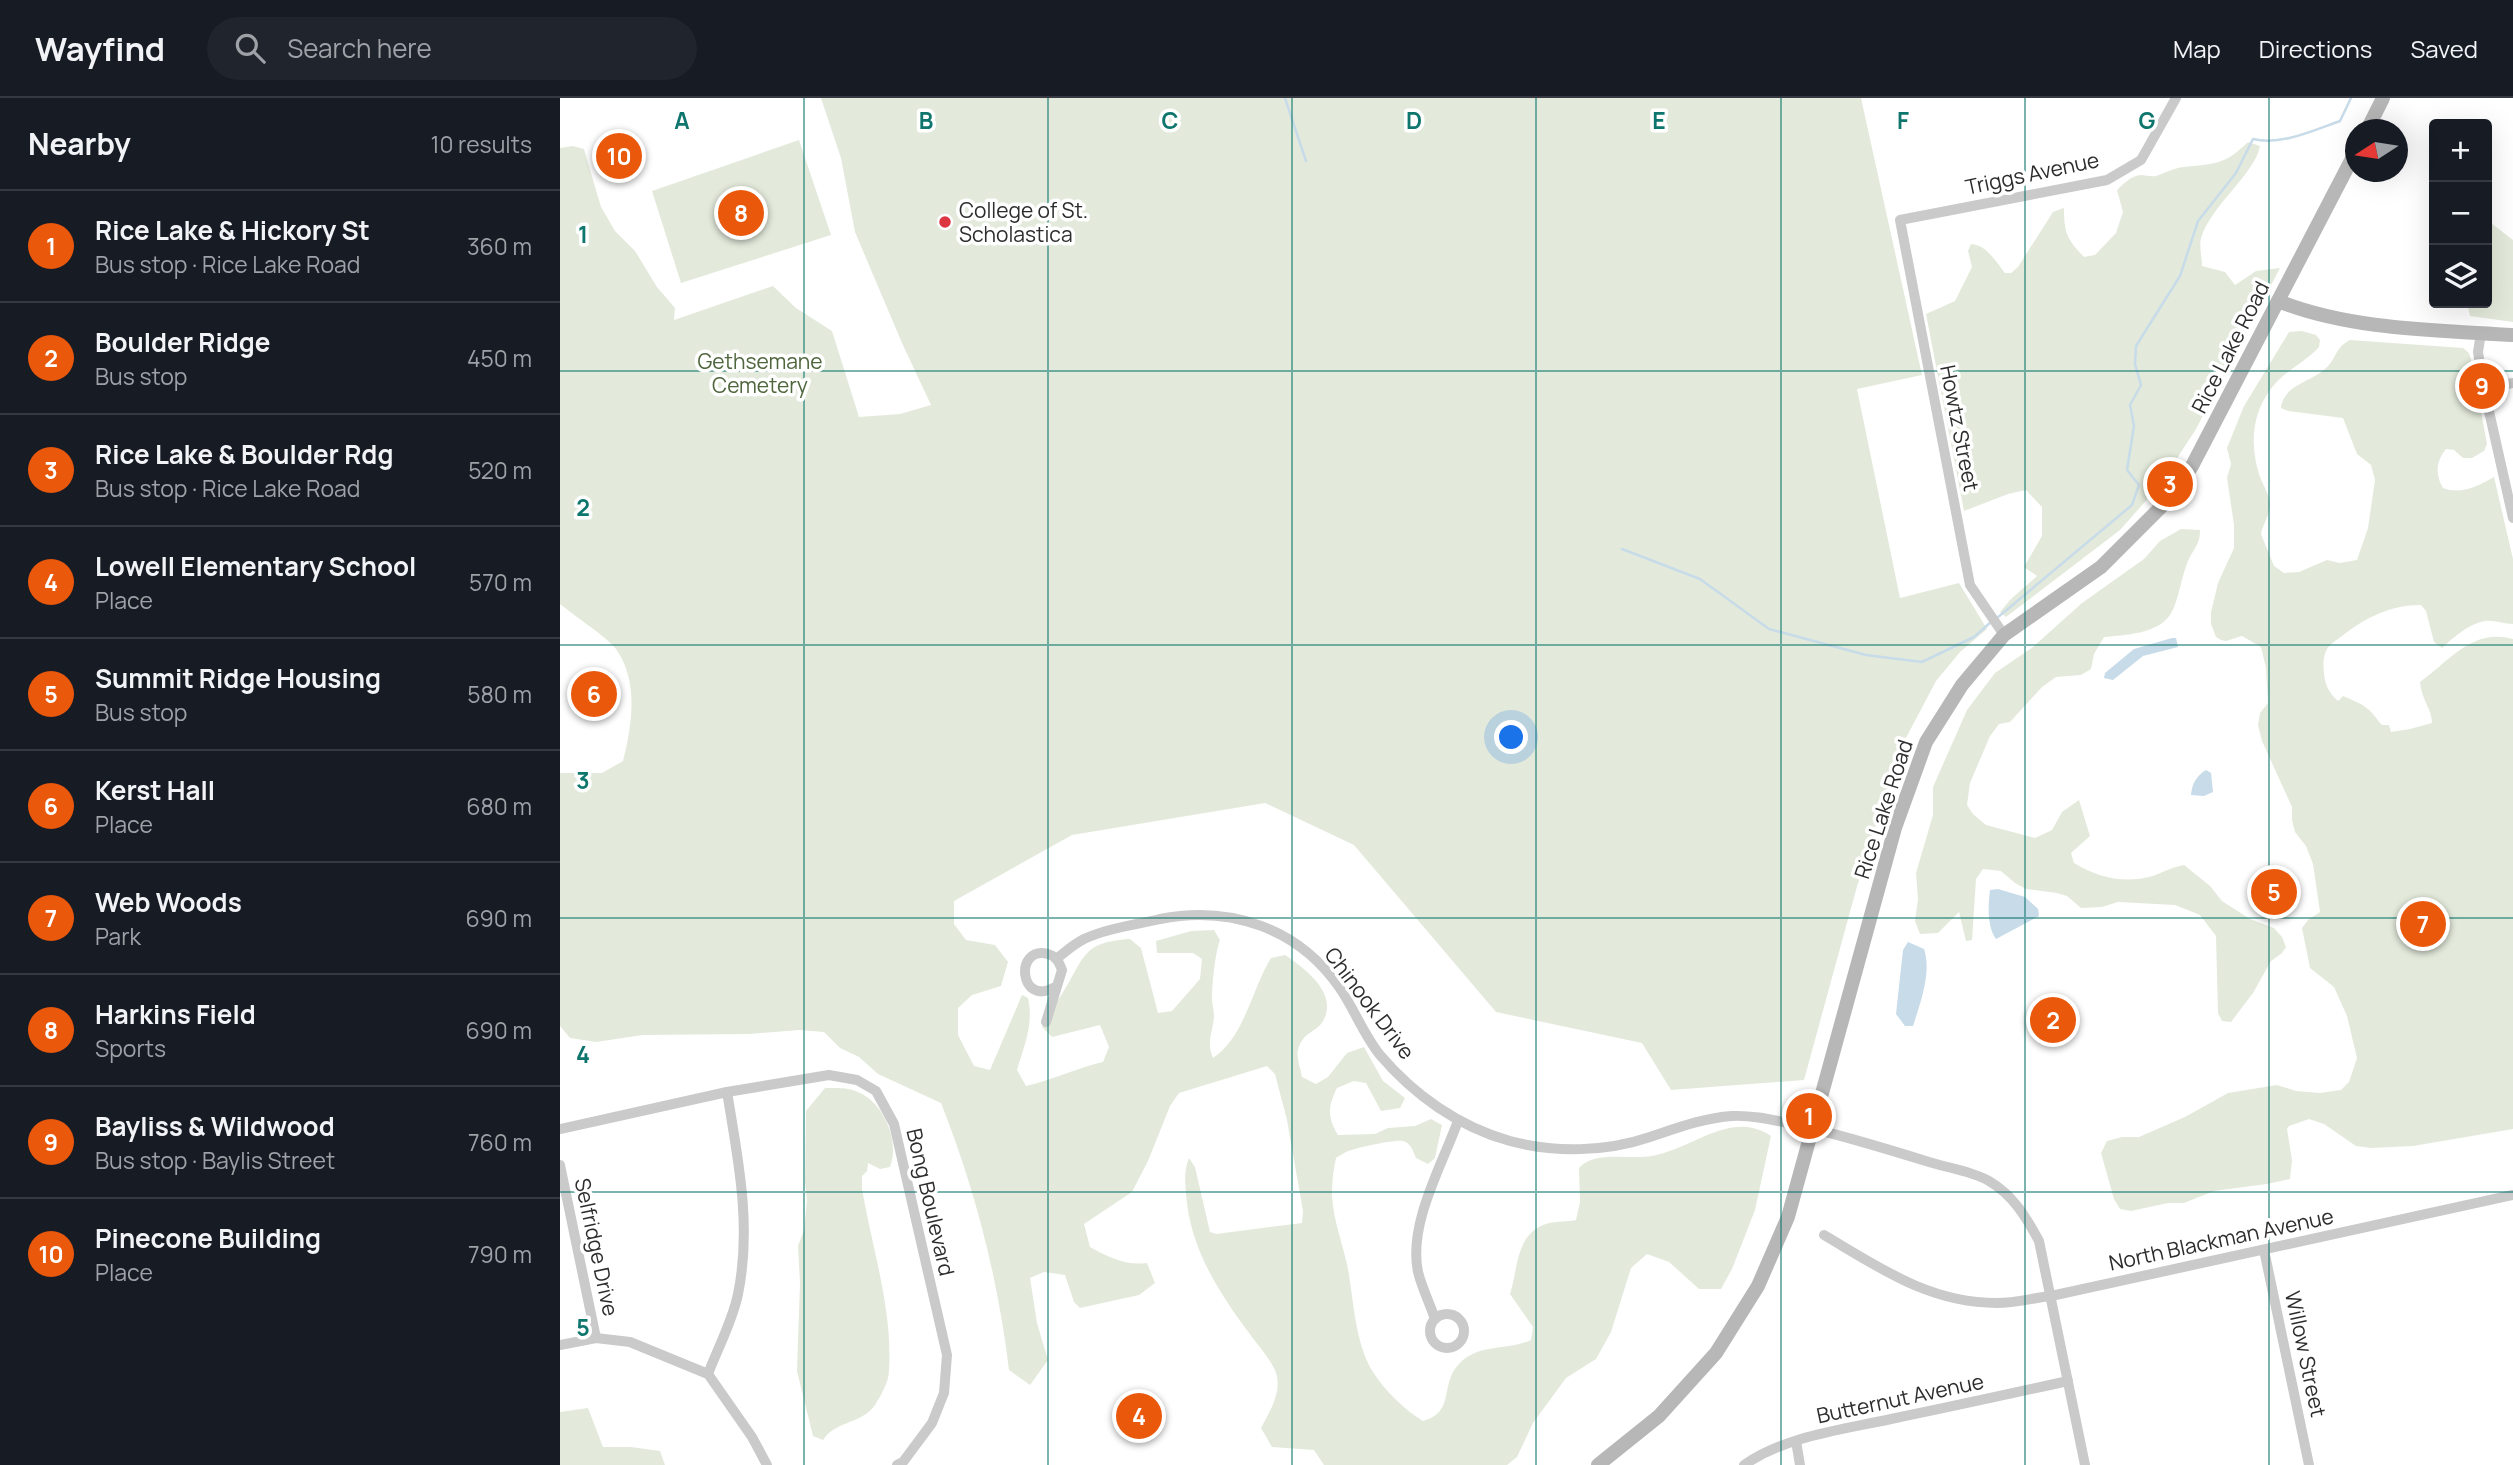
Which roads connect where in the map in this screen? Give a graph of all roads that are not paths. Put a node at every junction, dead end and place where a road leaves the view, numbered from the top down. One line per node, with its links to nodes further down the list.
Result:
1 (2176, 98): 5 (street, Triggs Avenue)
2 (2383, 98): 3 (main road)
3 (2372, 119)
4 (2345, 172): 6 (main road, Rice Lake Road)
5 (1900, 220): 12 (street, Howtz Street)
6 (2278, 301): 7 (main road); 12 (main road, Rice Lake Road)
7 (2481, 333): 8 (main road); 10 (street)
8 (2513, 335)
9 (2513, 383): 10 (street)
10 (2484, 389): 11 (street)
11 (2513, 518)
12 (2004, 635): 19 (main road, Rice Lake Road)
13 (1056, 959): 14 (street); 14 (street, Chinook Drive); 17 (street, Chinook Drive)
14 (1055, 987): 15 (street)
15 (1046, 1022)
16 (727, 1092): 18 (street, Bong Boulevard); 28 (street); 32 (street, Bong Boulevard)
17 (1458, 1121): 19 (street, Chinook Drive); 25 (street)
18 (560, 1129)
19 (1814, 1129): 24 (street, Chinook Drive); 33 (main road, Rice Lake Road)
20 (560, 1165): 26 (street, Selfridge Drive)
21 (2513, 1195): 23 (street, North Blackman Avenue)
22 (1824, 1235): 24 (street, North Blackman Avenue)
23 (2264, 1250): 24 (street, North Blackman Avenue); 37 (street, Willow Street)
24 (2051, 1296): 29 (street, Chinook Drive)
25 (1435, 1319)
26 (596, 1338): 27 (street); 28 (street)
27 (560, 1345)
28 (708, 1374): 31 (street)
29 (2068, 1381): 30 (street, Butternut Avenue); 36 (street, Chinook Drive)
30 (1796, 1441): 34 (street, Butternut Avenue); 35 (street)
31 (767, 1465)
32 (897, 1465)
33 (1598, 1465)
34 (1744, 1465)
35 (1800, 1465)
36 (2085, 1465)
37 (2309, 1465)

